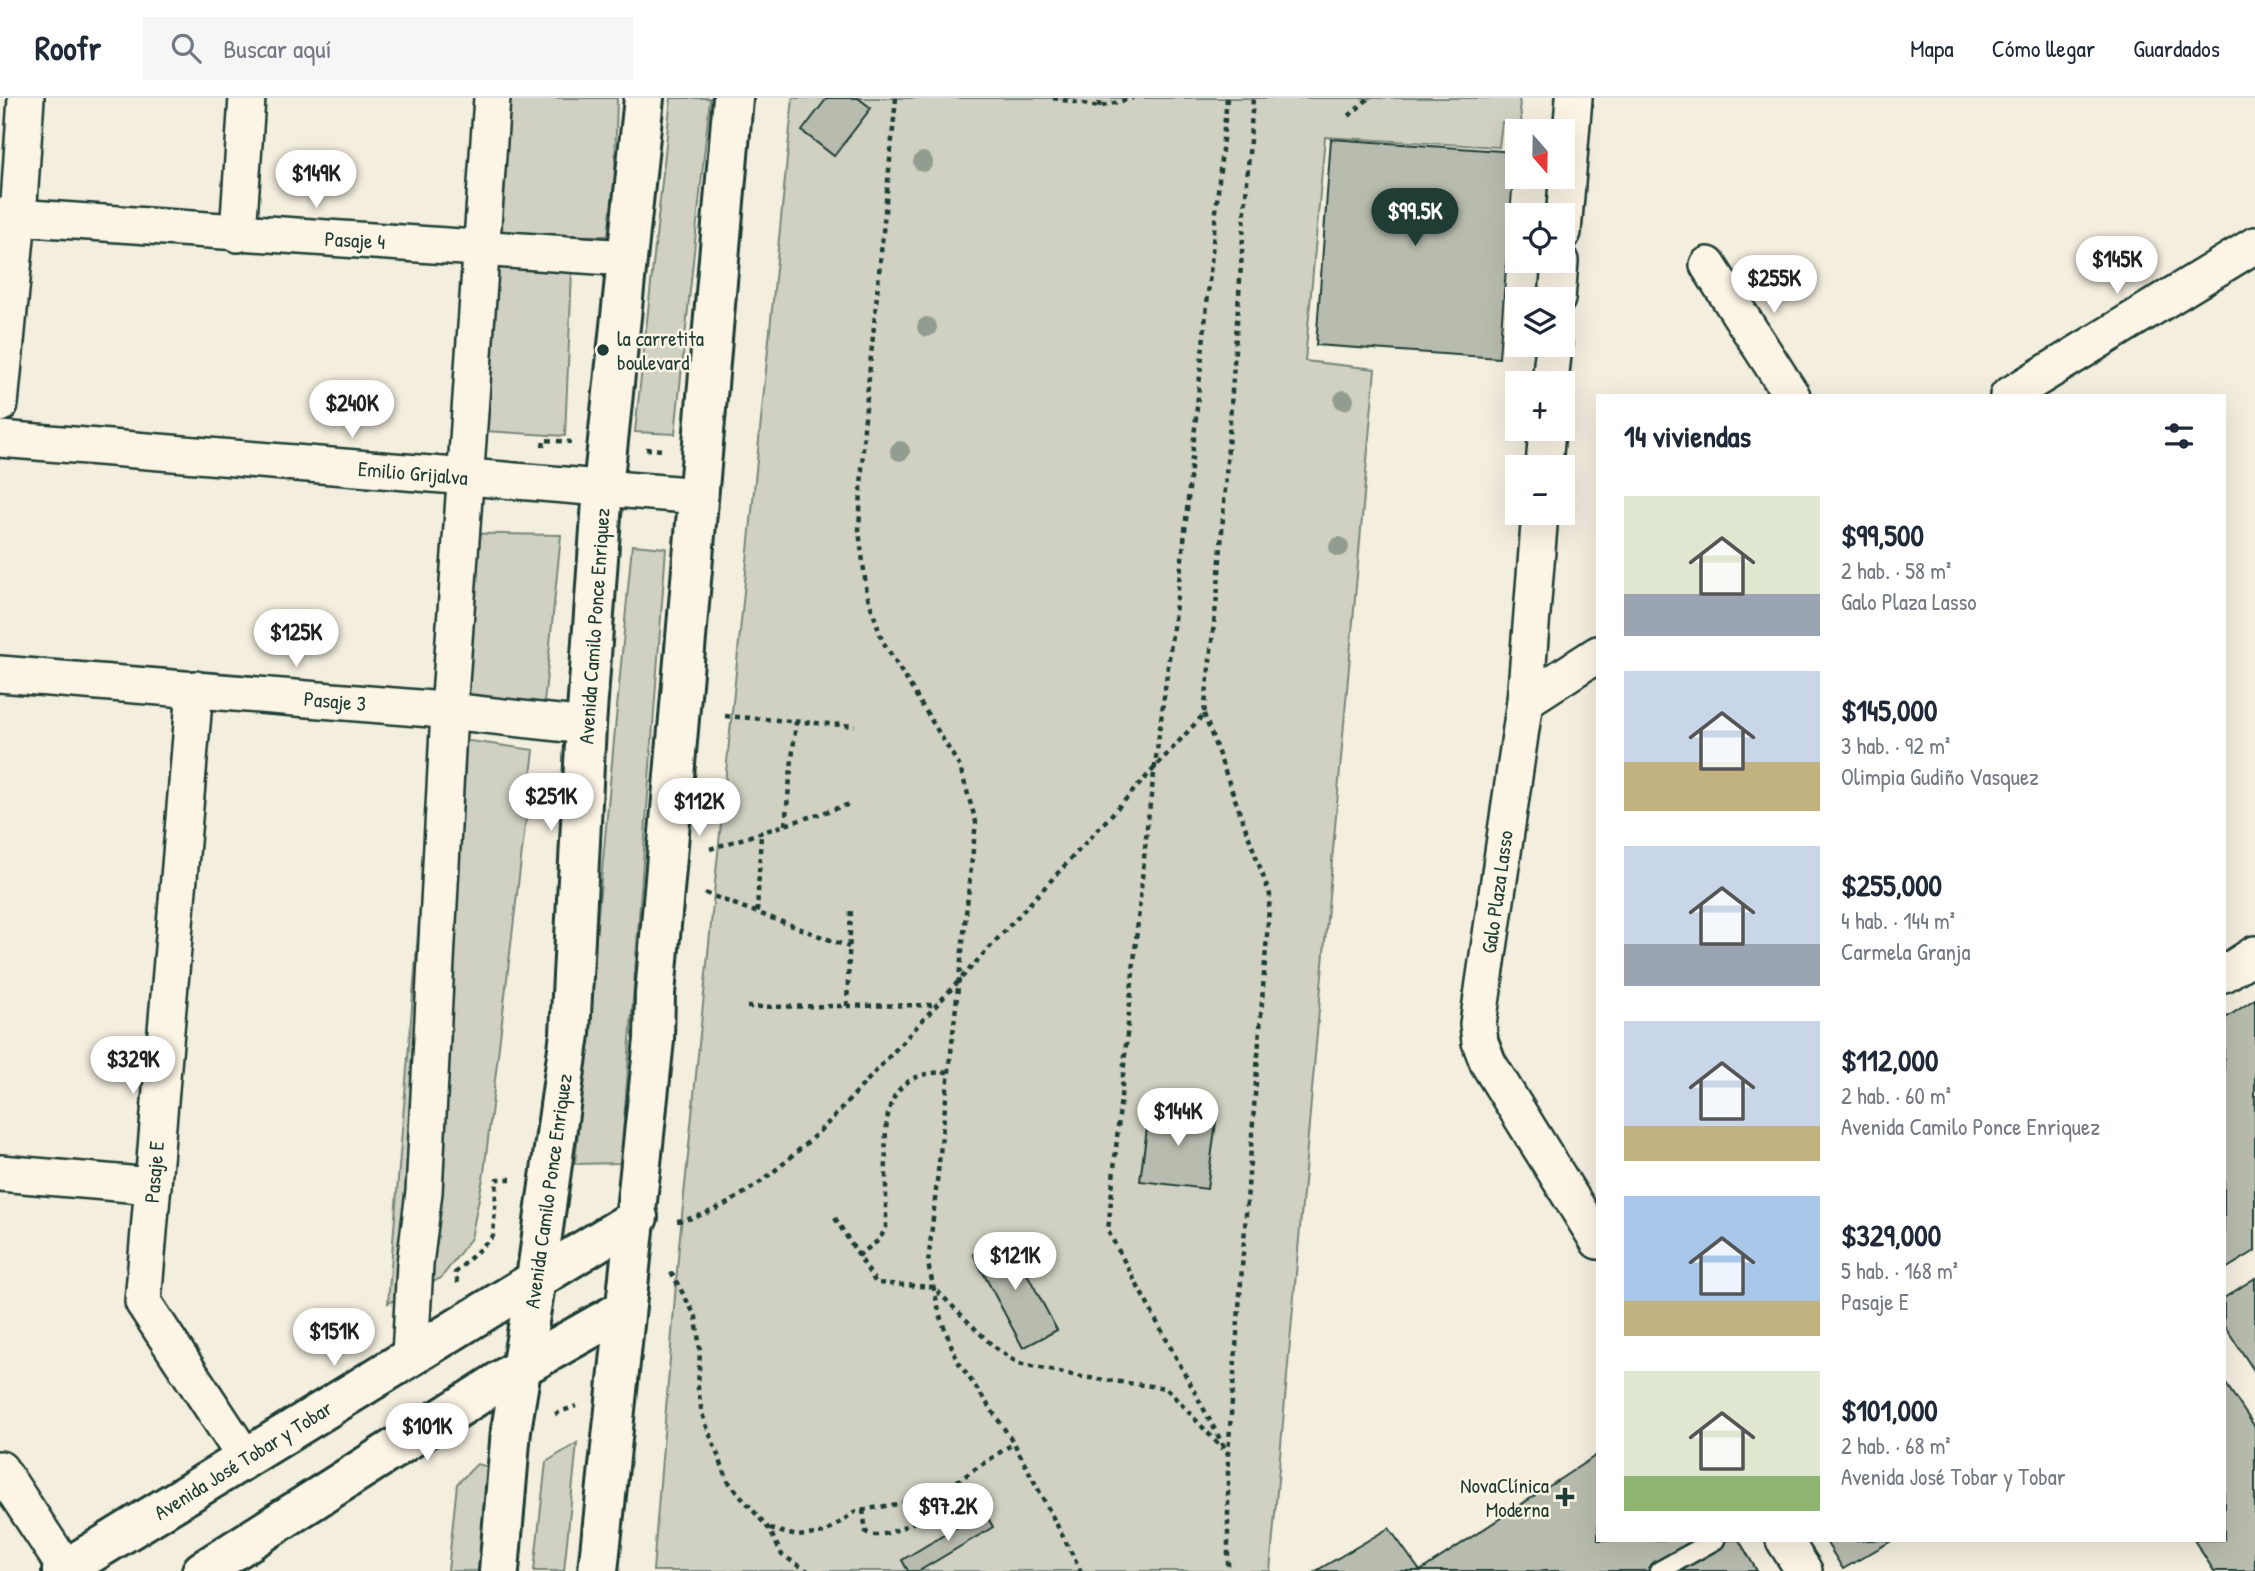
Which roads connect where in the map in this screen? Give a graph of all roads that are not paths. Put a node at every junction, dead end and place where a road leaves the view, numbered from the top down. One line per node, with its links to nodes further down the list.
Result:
1 (26, 98): 8 (street)
2 (247, 98): 9 (street)
3 (492, 98): 11 (street)
4 (644, 98): 12 (main road, Avenida Camilo Ponce Enriquez)
5 (733, 98): 20 (main road)
6 (1574, 98): 7 (street)
7 (1565, 203)
8 (9, 216): 9 (street, Pasaje 4); 16 (street)
9 (238, 234): 11 (street, Pasaje 4)
10 (2255, 245): 15 (street)
11 (480, 247): 12 (street, Pasaje 4); 18 (street)
12 (627, 258): 19 (main road, Avenida Camilo Ponce Enriquez)
13 (1708, 265): 14 (street)
14 (1791, 394)
15 (2011, 394)
16 (0, 404)
17 (0, 439): 18 (street, Emilio Grijalva)
18 (465, 477): 19 (street, Emilio Grijalva); 26 (street)
19 (603, 488): 20 (street, Emilio Grijalva); 27 (main road, Avenida Camilo Ponce Enriquez)
20 (699, 496): 32 (main road)
21 (1539, 525): 25 (street, Galo Plaza Lasso)
22 (1596, 655): 25 (street)
23 (0, 674): 24 (street, Pasaje 3)
24 (195, 688): 26 (street, Pasaje 3); 31 (street, Pasaje E)
25 (1525, 701): 33 (street, Galo Plaza Lasso)
26 (449, 711): 27 (street, Pasaje 3); 36 (street)
27 (586, 726): 34 (main road, Avenida Camilo Ponce Enriquez)
28 (2255, 954): 29 (street)
29 (2226, 973)
30 (0, 1173): 31 (street)
31 (153, 1186): 38 (street, Pasaje E)
32 (638, 1217): 34 (main road, Avenida José Tobar y Tobar); 35 (main road)
33 (1596, 1238)
34 (536, 1279): 36 (main road, Avenida José Tobar y Tobar); 37 (main road, Avenida Camilo Ponce Enriquez)
35 (625, 1309): 37 (main road); 45 (main road)
36 (410, 1356): 38 (main road, Avenida José Tobar y Tobar)
37 (522, 1367): 43 (main road); 44 (main road, Avenida Camilo Ponce Enriquez)
38 (246, 1459): 42 (main road, Avenida José Tobar y Tobar)
39 (0, 1469): 42 (street)
40 (1711, 1542): 46 (lane)
41 (1785, 1542): 47 (street)
42 (64, 1570)
43 (202, 1571)
44 (499, 1571)
45 (598, 1571)
46 (1659, 1571)
47 (1804, 1571)

